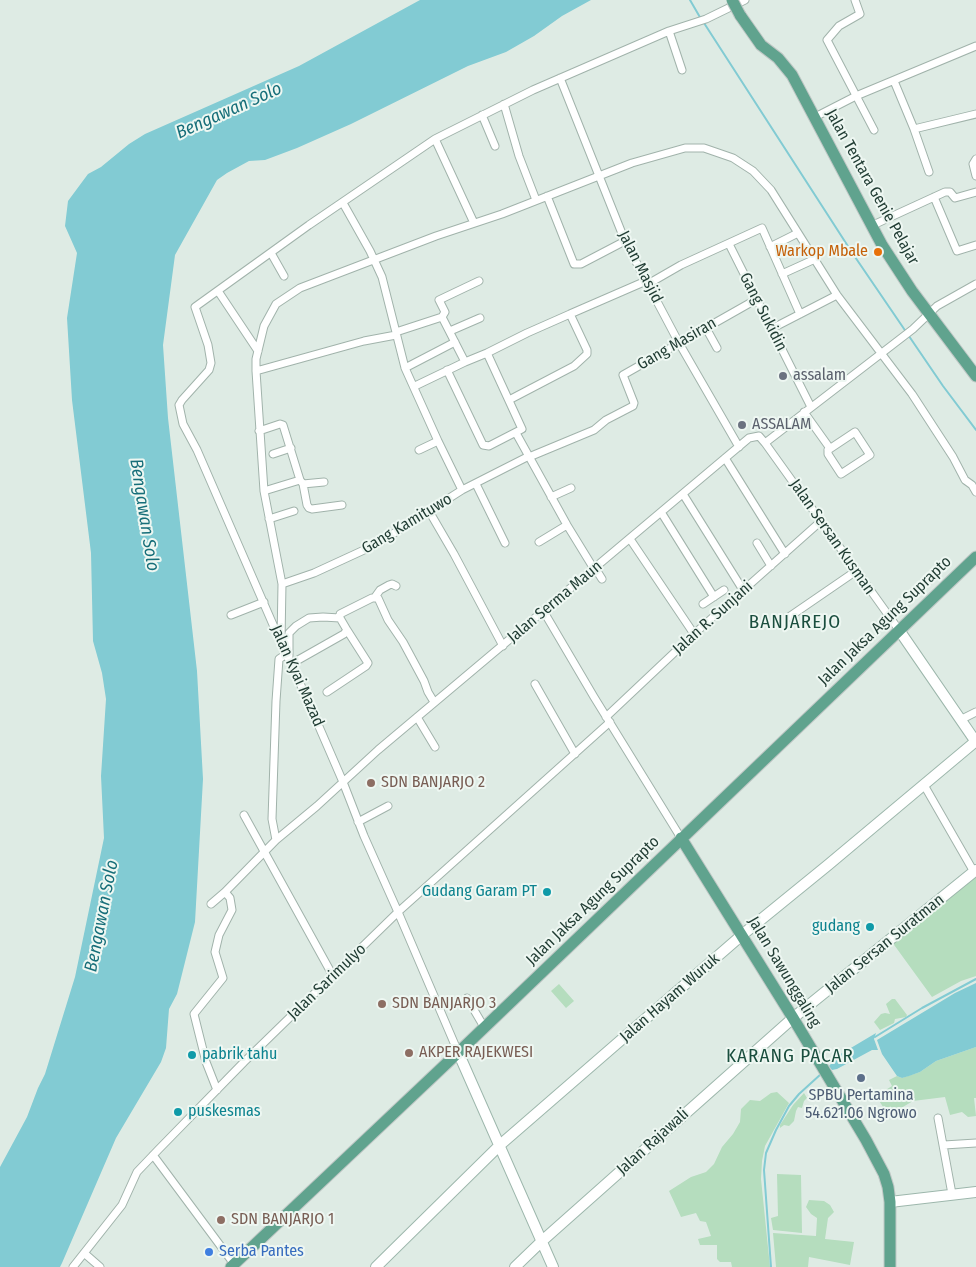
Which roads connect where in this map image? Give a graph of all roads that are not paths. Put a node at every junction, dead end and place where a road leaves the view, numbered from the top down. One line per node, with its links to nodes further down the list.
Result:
1 (732, 0): 13 (main road, Jalan Tentara Genie Pelajar, bridge)
2 (745, 0): 4 (street)
3 (855, 0): 9 (street)
4 (669, 31): 6 (street); 7 (street)
5 (976, 46): 8 (street)
6 (682, 70)
7 (560, 78): 10 (street); 20 (street, Jalan Masjid)
8 (894, 81): 9 (street); 14 (street)
9 (856, 96): 13 (street); 15 (street)
10 (504, 104): 12 (street); 25 (street)
11 (976, 114): 14 (street)
12 (482, 115): 16 (street); 17 (street)
13 (815, 117): 28 (main road, Jalan Tentara Genie Pelajar)
14 (914, 129): 19 (street)
15 (874, 130)
16 (435, 139): 26 (street); 27 (street)
17 (495, 146)
18 (976, 159): 21 (street)
19 (929, 172)
20 (599, 176): 23 (street); 29 (street); 30 (street, Jalan Masjid)
21 (976, 176)
22 (976, 192): 24 (street)
23 (547, 196): 25 (street); 30 (street)
24 (934, 198): 28 (street); 32 (street)
25 (536, 200): 27 (street)
26 (343, 203): 34 (street); 36 (street)
27 (474, 223): 36 (street)
28 (871, 226): 47 (main road, Jalan Tentara Genie Pelajar)
29 (798, 233): 33 (street); 35 (street)
30 (625, 241): 40 (street, Jalan Masjid)
31 (729, 244): 33 (street); 40 (street); 44 (street, Gang Sukidin)
32 (976, 245)
33 (770, 247): 37 (street)
34 (271, 254): 38 (street); 42 (street)
35 (815, 259): 37 (street); 43 (street)
36 (374, 260): 53 (street); 57 (street)
37 (782, 274): 46 (street)
38 (284, 276)
39 (479, 281): 48 (street)
40 (647, 282): 45 (street); 55 (street, Jalan Masjid)
41 (976, 284): 47 (street)
42 (218, 291): 57 (street); 112 (street, Jalan Kyai Mazad)
43 (837, 295): 46 (street); 59 (street)
44 (757, 299): 50 (street, Gang Masiran); 51 (street, Gang Sukidin)
45 (570, 314): 58 (street); 66 (street)
46 (800, 314): 51 (street)
47 (930, 315): 59 (street); 64 (main road, Jalan Tentara Genie Pelajar)
48 (442, 317): 52 (street); 53 (street)
49 (480, 318): 52 (street)
50 (706, 328): 55 (street, Gang Masiran); 56 (street)
51 (771, 329): 67 (street, Gang Sukidin)
52 (450, 330): 54 (street)
53 (396, 334): 61 (street); 63 (street)
54 (455, 342): 60 (street); 61 (street)
55 (679, 343): 73 (street, Jalan Masjid); 78 (street, Gang Masiran)
56 (717, 348)
57 (258, 351): 63 (street)
58 (487, 353): 60 (street); 66 (street)
59 (881, 353): 67 (street); 86 (street)
60 (465, 362): 62 (street)
61 (405, 368): 65 (street)
62 (447, 370): 65 (street); 70 (street)
63 (256, 371): 69 (street)
64 (976, 376)
65 (415, 386): 71 (street)
66 (509, 400): 70 (street)
67 (811, 407): 68 (street)
68 (804, 412): 72 (street); 76 (street)
69 (259, 430): 74 (street); 85 (street)
70 (516, 433): 78 (street)
71 (438, 441): 75 (street); 84 (street)
72 (765, 443): 73 (street, Jalan Serma Maun); 94 (street, Jalan Sersan Kusman)
73 (739, 447): 79 (street, Jalan Serma Maun)
74 (290, 448): 77 (street); 80 (street)
75 (419, 450)
76 (828, 450): 76 (street)
77 (273, 454)
78 (529, 457): 82 (street, Gang Kamituwo); 88 (street)
79 (725, 458): 87 (street, Jalan Serma Maun); 100 (street)
80 (301, 482): 81 (street); 85 (street); 89 (street)
81 (324, 482)
82 (476, 484): 84 (street, Gang Kamituwo); 98 (street)
83 (571, 488): 88 (street)
84 (462, 490): 91 (street, Gang Kamituwo)
85 (264, 492): 93 (street)
86 (976, 492)
87 (683, 494): 92 (street, Jalan Serma Maun); 109 (street)
88 (551, 497): 95 (street)
89 (342, 506)
90 (294, 511): 93 (street)
91 (429, 511): 106 (street, Gang Kamituwo); 122 (street)
92 (661, 512): 96 (street, Jalan Serma Maun); 111 (street)
93 (269, 518): 106 (street)
94 (820, 522): 100 (street, Jalan R. Sunjani); 104 (street, Jalan Sersan Kusman)
95 (567, 525): 97 (street); 103 (street)
96 (630, 538): 103 (street, Jalan Serma Maun); 120 (street)
97 (540, 542)
98 (505, 543)
99 (757, 543): 102 (street)
100 (785, 554): 102 (street, Jalan R. Sunjani)
101 (976, 557): 119 (main road, Jalan Jaksa Agung Suprapto)
102 (771, 566): 109 (street, Jalan R. Sunjani)
103 (595, 569): 105 (street); 114 (street, Jalan Serma Maun)
104 (856, 571): 116 (street); 119 (street, Jalan Sersan Kusman)
105 (602, 578)
106 (282, 584): 121 (street)
107 (396, 586): 110 (street)
108 (724, 590): 111 (street)
109 (743, 590): 120 (street, Jalan R. Sunjani)
110 (374, 597): 117 (street); 126 (street)
111 (714, 597): 113 (street)
112 (264, 602): 115 (street); 121 (street, Jalan Kyai Mazad)
113 (702, 604)
114 (544, 612): 122 (street, Jalan Serma Maun); 129 (street)
115 (231, 615)
116 (789, 617)
117 (340, 618): 118 (street); 123 (street)
118 (347, 630): 123 (street); 125 (street)
119 (899, 630): 130 (main road); 139 (main road, Jalan Jaksa Agung Suprapto)
120 (694, 634): 129 (street, Jalan R. Sunjani)
121 (281, 643): 123 (street, Jalan Kyai Mazad)
122 (502, 646): 126 (street, Jalan Serma Maun)
123 (289, 660): 134 (street, Jalan Kyai Mazad); 140 (street)
124 (535, 684): 133 (street)
125 (327, 692)
126 (434, 702): 128 (street, Jalan Serma Maun)
127 (976, 712): 130 (street)
128 (417, 717): 132 (street); 134 (street, Jalan Serma Maun)
129 (608, 719): 133 (street, Jalan Sarimulyo); 139 (street)
130 (960, 720): 131 (main road)
131 (976, 741): 135 (main road, Jalan Hayam Wuruk)
132 (435, 747)
133 (575, 754): 145 (street, Jalan Sarimulyo)
134 (343, 782): 138 (street, Jalan Kyai Mazad); 140 (street, Jalan Serma Maun)
135 (924, 785): 142 (street); 146 (main road, Jalan Hayam Wuruk)
136 (388, 806): 138 (street)
137 (244, 815): 141 (street)
138 (358, 822): 145 (street, Jalan Kyai Mazad)
139 (681, 838): 146 (main road, Jalan Sawunggaling); 150 (main road, Jalan Jaksa Agung Suprapto)
140 (276, 840): 141 (street, Jalan Serma Maun)
141 (265, 853): 143 (street, Jalan Serma Maun); 147 (street)
142 (975, 871): 149 (main road, Jalan Sersan Suratman)
143 (225, 892): 144 (street, Jalan Serma Maun); 152 (street)
144 (211, 904)
145 (398, 912): 147 (street, Jalan Sarimulyo); 151 (street, Jalan Kyai Mazad)
146 (742, 935): 149 (main road, Jalan Sawunggaling); 155 (main road, Jalan Hayam Wuruk)
147 (333, 976): 152 (street, Jalan Sarimulyo)
148 (467, 998): 150 (street)
149 (794, 1018): 160 (main road, Jalan Sawunggaling); 161 (main road, Jalan Rajawali)
150 (484, 1027): 151 (main road, Jalan Jaksa Agung Suprapto)
151 (458, 1052): 155 (main road); 163 (main road, Jalan Jaksa Agung Suprapto)
152 (217, 1090): 157 (street, Jalan Sarimulyo)
153 (938, 1118): 156 (street)
154 (976, 1143): 156 (street)
155 (500, 1145): 161 (main road); 166 (main road, Jalan Hayam Wuruk)
156 (944, 1145): 159 (street)
157 (153, 1155): 162 (street, Jalan Sarimulyo); 163 (street)
158 (976, 1192): 159 (main road)
159 (952, 1194): 160 (main road)
160 (890, 1202): 169 (main road, Jalan Sawunggaling)
161 (542, 1241): 167 (main road, Jalan Rajawali); 168 (main road)
162 (84, 1253): 164 (street, Jalan Sarimulyo); 165 (street)
163 (232, 1265)
164 (74, 1267)
165 (100, 1267)
166 (376, 1267)
167 (515, 1267)
168 (553, 1267)
169 (890, 1267)

